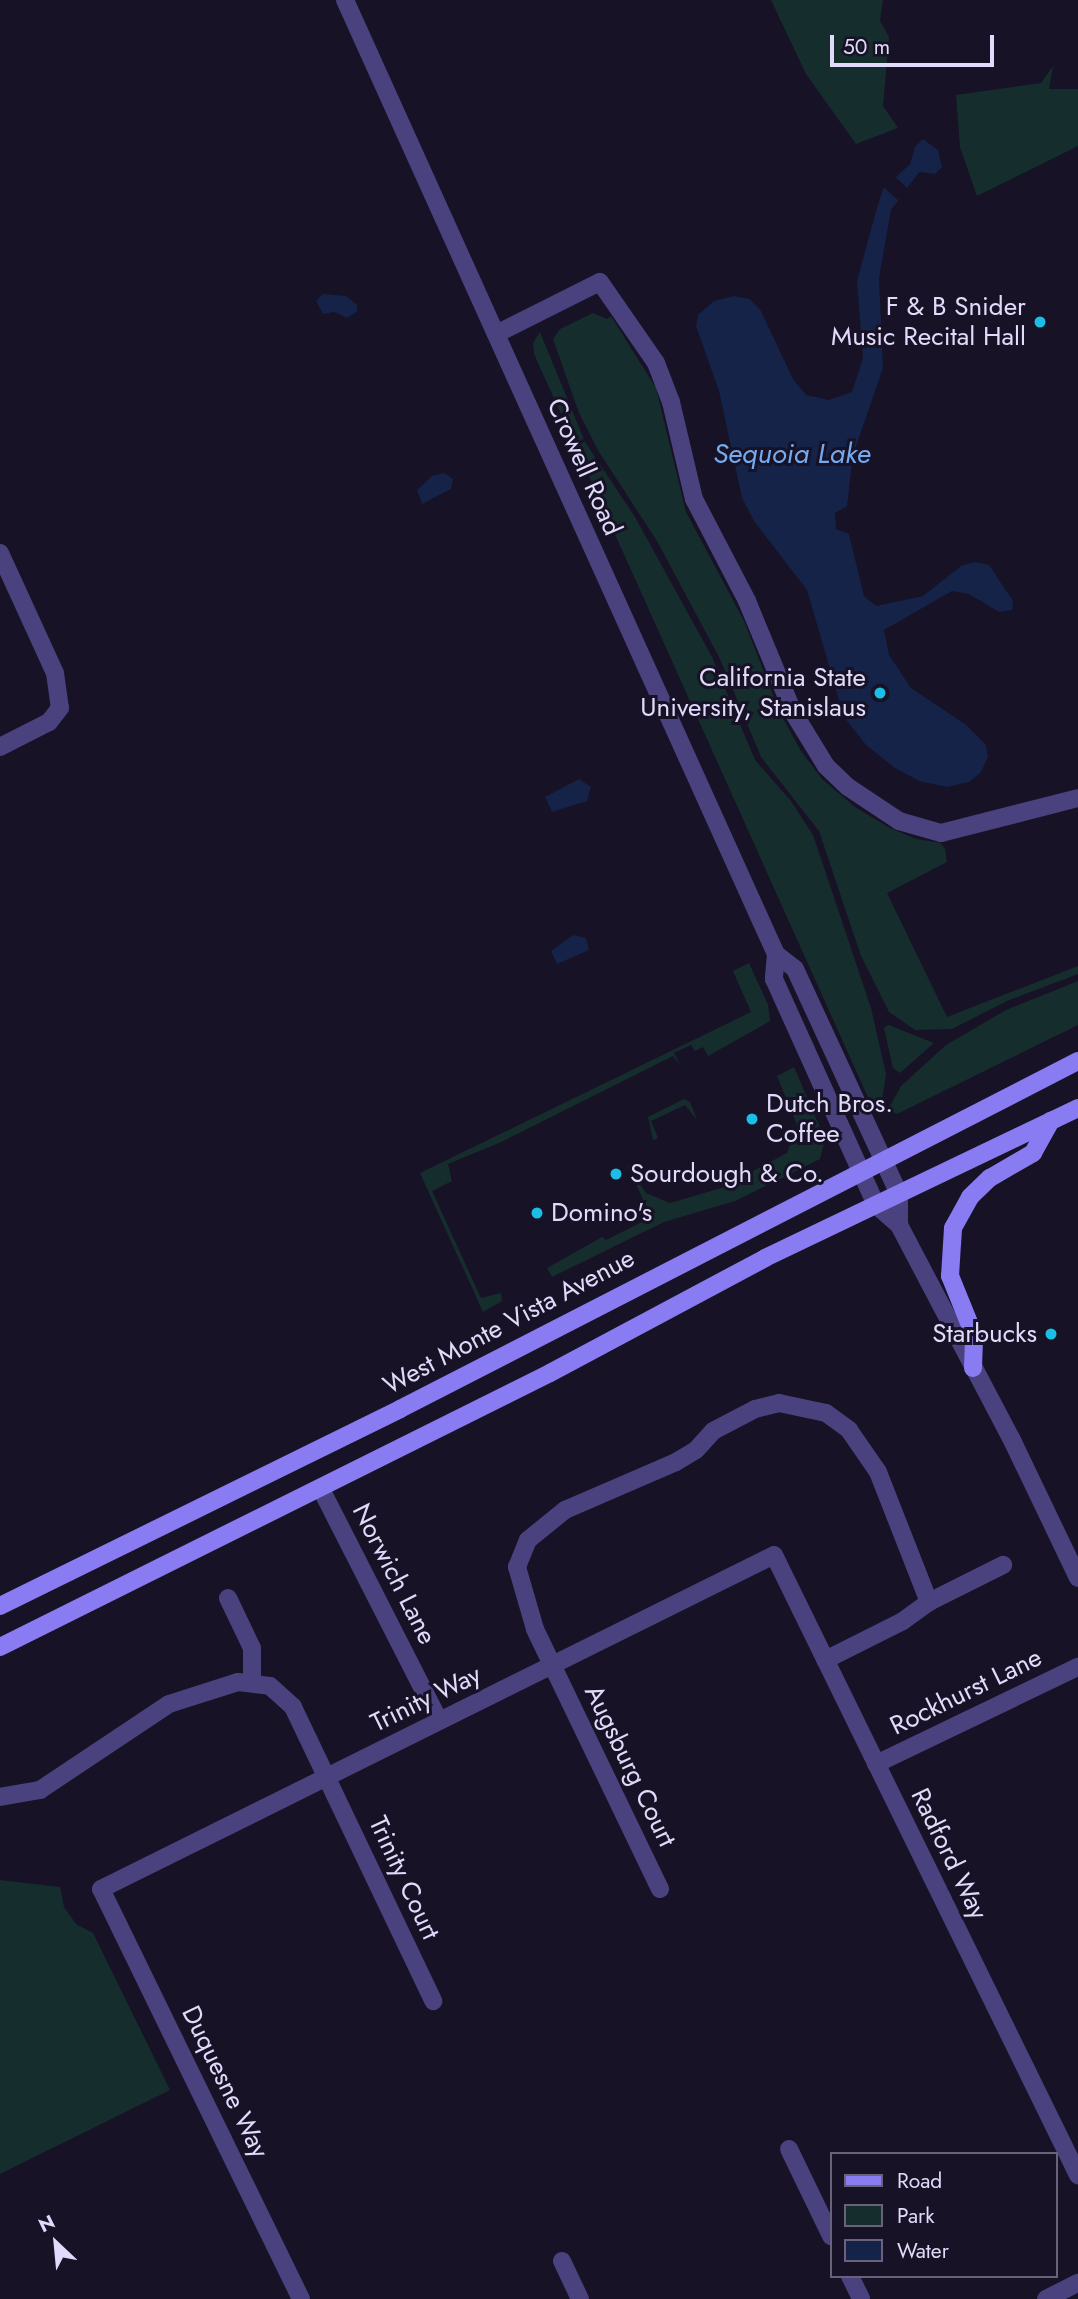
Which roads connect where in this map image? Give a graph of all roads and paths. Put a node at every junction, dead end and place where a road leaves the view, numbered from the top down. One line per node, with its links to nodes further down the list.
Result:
1 (345, 0): 2 (street, Crowell Road)
2 (496, 334): 5 (street); 6 (street, Crowell Road)
3 (0, 553): 4 (street)
4 (0, 747)
5 (1078, 798)
6 (776, 954): 10 (street, Crowell Road); 11 (street, Crowell Road)
7 (1078, 1060): 10 (main road, West Monte Vista Avenue)
8 (1078, 1108): 9 (main road)
9 (1051, 1121): 12 (main road); 15 (main road)
10 (884, 1161): 11 (main road, West Monte Vista Avenue); 12 (street, Crowell Road)
11 (862, 1173): 13 (street, Crowell Road); 22 (main road, West Monte Vista Avenue)
12 (899, 1194): 13 (main road); 14 (street, Crowell Road)
13 (876, 1205): 14 (street, Crowell Road); 16 (main road)
14 (899, 1225): 15 (street, Crowell Road)
15 (973, 1368): 19 (street, Crowell Road)
16 (321, 1489): 23 (main road); 28 (street, Norwich Lane)
17 (774, 1555): 24 (street, Radford Way); 25 (street, Trinity Way)
18 (1003, 1565): 21 (street)
19 (1078, 1578)
20 (228, 1598): 27 (street)
21 (929, 1602): 24 (street); 25 (street, Augsburg Court)
22 (0, 1606)
23 (0, 1647)
24 (825, 1660): 29 (street, Radford Way)
25 (552, 1665): 28 (street, Trinity Way); 33 (street, Augsburg Court)
26 (1078, 1667): 29 (street, Rockhurst Lane)
27 (252, 1681): 30 (street, Trinity Court); 31 (street)
28 (439, 1721): 30 (street, Trinity Way)
29 (876, 1764): 36 (street, Radford Way)
30 (327, 1777): 32 (street, Trinity Way); 34 (street, Trinity Court)
31 (0, 1797)
32 (101, 1889): 41 (street, Duquesne Way)
33 (660, 1889)
34 (433, 2001)
35 (789, 2149): 37 (street)
36 (1078, 2175)
37 (830, 2234)
38 (562, 2261): 42 (street)
39 (851, 2278): 43 (street)
40 (1078, 2283): 44 (street)
41 (301, 2299)
42 (580, 2299)
43 (862, 2299)
44 (1046, 2299)

